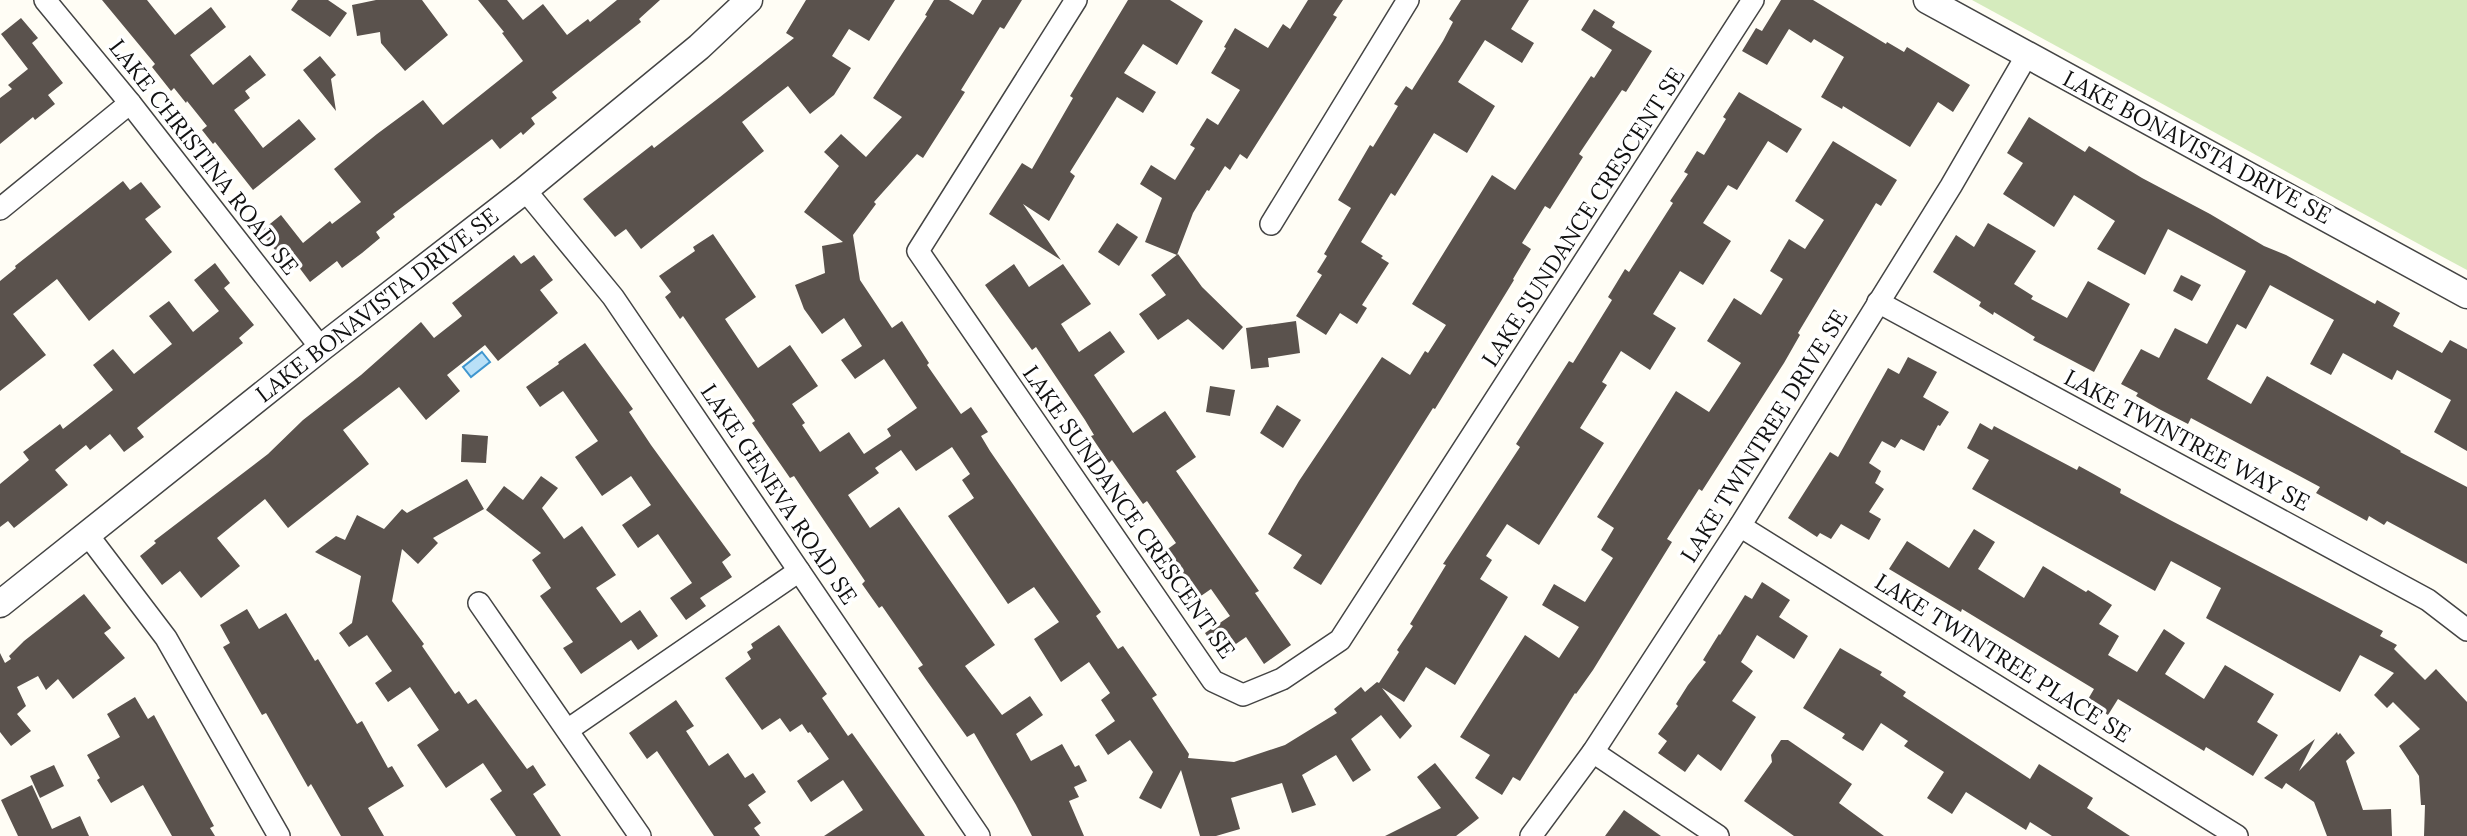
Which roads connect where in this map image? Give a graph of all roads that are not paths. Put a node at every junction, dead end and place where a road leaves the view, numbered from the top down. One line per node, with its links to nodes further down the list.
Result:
1 (46, 0): 8 (street, LAKE CHRISTINA ROAD SE)
2 (749, 0): 9 (street, LAKE BONAVISTA DRIVE SE)
3 (1076, 0): 5 (street, LAKE SUNDANCE CRESCENT SE)
4 (1408, 0): 11 (street)
5 (1753, 0)
6 (1927, 0): 7 (street, LAKE BONAVISTA DRIVE SE)
7 (2026, 55): 12 (street, LAKE BONAVISTA DRIVE SE); 13 (street, LAKE TWINTREE DRIVE SE)
8 (130, 103): 10 (street); 14 (street, LAKE CHRISTINA ROAD SE)
9 (526, 190): 14 (street, LAKE BONAVISTA DRIVE SE); 17 (street, LAKE GENEVA ROAD SE)
10 (0, 209)
11 (1271, 224)
12 (2467, 295)
13 (1878, 302): 15 (street, LAKE TWINTREE DRIVE SE); 20 (street, LAKE TWINTREE WAY SE)
14 (321, 348): 16 (street, LAKE BONAVISTA DRIVE SE)
15 (1740, 526): 22 (street, LAKE TWINTREE DRIVE SE); 28 (street, LAKE TWINTREE PLACE SE)
16 (87, 534): 19 (street, LAKE BONAVISTA DRIVE SE); 23 (street)
17 (799, 570): 21 (street); 25 (street, LAKE GENEVA ROAD SE)
18 (480, 603): 21 (street)
19 (0, 604)
20 (2467, 630)
21 (569, 729): 24 (street)
22 (1593, 752): 26 (street, LAKE TWINTREE DRIVE SE); 27 (street)
23 (279, 836)
24 (640, 836)
25 (979, 836)
26 (1531, 836)
27 (1718, 836)
28 (2237, 836)

